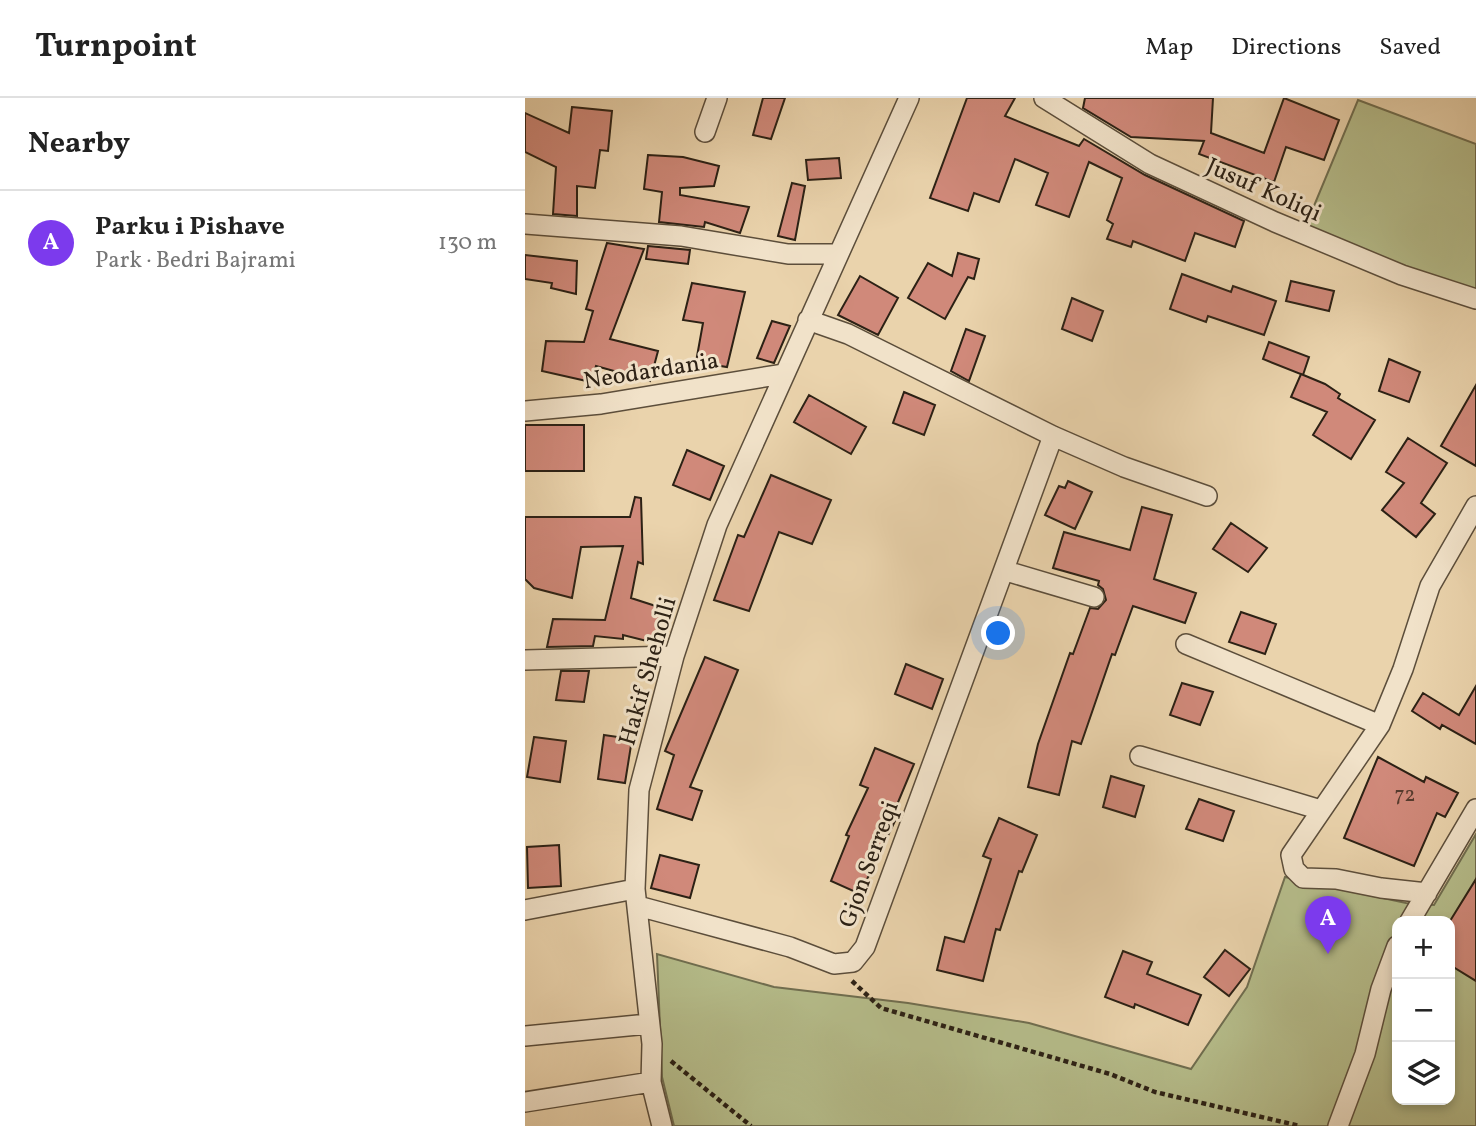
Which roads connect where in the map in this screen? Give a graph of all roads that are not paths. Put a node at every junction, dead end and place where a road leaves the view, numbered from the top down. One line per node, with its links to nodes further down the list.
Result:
1 (717, 98): 4 (street)
2 (909, 98): 6 (street, Hakif Sheholli)
3 (1044, 98): 7 (street, Jusuf Koliqi)
4 (705, 132)
5 (525, 225): 6 (street)
6 (837, 254): 8 (street, Hakif Sheholli)
7 (1476, 299)
8 (808, 320): 9 (street, Hakif Sheholli); 11 (street)
9 (783, 374): 10 (street, Neodardania); 17 (street, Hakif Sheholli)
10 (525, 411)
11 (1053, 436): 12 (street); 14 (street, Gjon Serreqi)
12 (1207, 496)
13 (1476, 506): 19 (street)
14 (1006, 571): 15 (street); 24 (street, Gjon Serreqi)
15 (1094, 597)
16 (1186, 644): 19 (street)
17 (674, 656): 18 (street); 24 (street, Hakif Sheholli)
18 (525, 660)
19 (1380, 725): 22 (street)
20 (1140, 756): 22 (street)
21 (1476, 809): 23 (street)
22 (1321, 810): 23 (street)
23 (1427, 893): 26 (street)
24 (637, 898): 25 (street); 28 (street, Hakif Sheholli)
25 (525, 910)
26 (1413, 916)
27 (1392, 959): 33 (street)
28 (648, 1024): 29 (street); 30 (street, Hakif Sheholli)
29 (525, 1036)
30 (651, 1082): 31 (street); 32 (street, Hakif Sheholli)
31 (525, 1102)
32 (662, 1126)
33 (1338, 1126)

